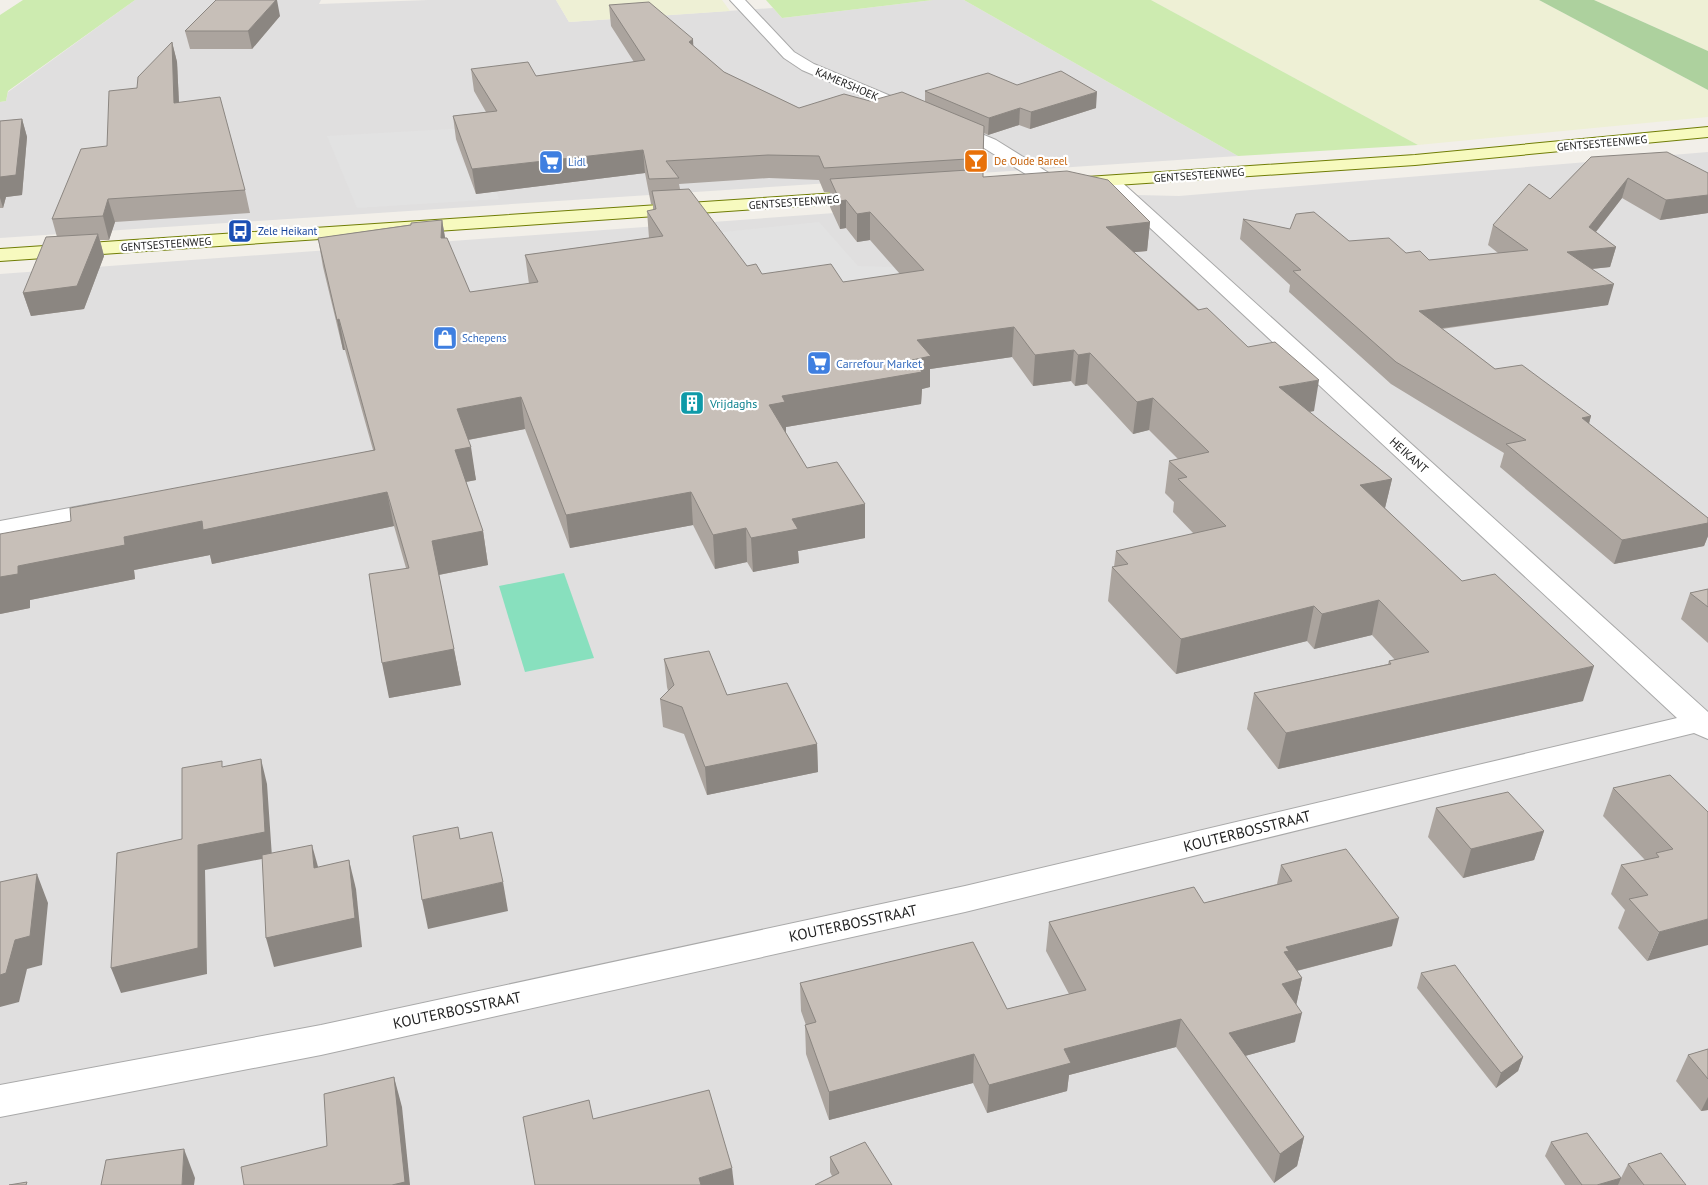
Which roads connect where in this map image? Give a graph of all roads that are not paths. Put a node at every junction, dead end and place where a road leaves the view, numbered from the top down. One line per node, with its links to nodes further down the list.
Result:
1 (737, 0): 4 (street, KAMERSHOEK)
2 (1708, 132): 3 (main road, GENTSESTEENWEG)
3 (1110, 181): 4 (main road, GENTSESTEENWEG); 10 (street, HEIKANT)
4 (1054, 184): 5 (main road, GENTSESTEENWEG)
5 (1025, 186)
6 (889, 196): 7 (main road, GENTSESTEENWEG)
7 (0, 255)
8 (128, 505): 9 (street)
9 (0, 529)
10 (1704, 725): 11 (street, KOUTERBOSSTRAAT)
11 (0, 1101)

